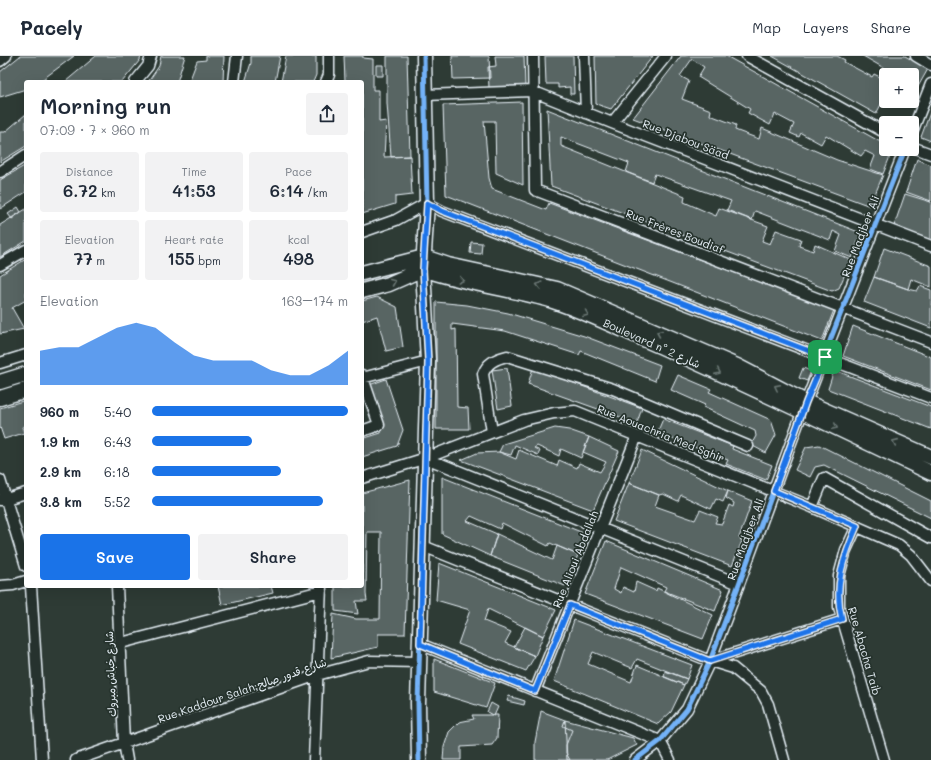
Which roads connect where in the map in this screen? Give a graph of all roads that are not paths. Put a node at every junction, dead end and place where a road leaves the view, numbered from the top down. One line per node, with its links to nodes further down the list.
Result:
1 (6, 56): 11 (street)
2 (151, 56): 13 (street)
3 (237, 56): 14 (street)
4 (329, 56): 15 (street)
5 (424, 56): 18 (main road)
6 (533, 56): 17 (street, Rue Frères Boudiaf)
7 (584, 56): 19 (street)
8 (666, 56): 21 (street)
9 (747, 56): 22 (street)
10 (916, 56): 12 (street)
11 (0, 61)
12 (931, 65)
13 (137, 80)
14 (234, 80)
15 (328, 80)
16 (931, 84): 20 (street)
17 (532, 91): 18 (street, Rue Djabou Säad); 19 (street, Rue Djabou Säad); 37 (street, Rue Frères Boudiaf)
18 (425, 95): 28 (main road)
19 (586, 113): 21 (street, Rue Djabou Säad)
20 (918, 116)
21 (612, 123): 29 (street, Rue Djabou Säad)
22 (879, 129)
23 (919, 150): 24 (street)
24 (931, 154)
25 (24, 156): 27 (street)
26 (902, 156): 29 (street, Rue Madjber Ali)
27 (0, 172)
28 (427, 203): 30 (street); 33 (main road); 40 (street)
29 (875, 224): 31 (street, Rue Djabou Säad); 37 (street, Rue Madjber Ali)
30 (364, 231)
31 (931, 246)
32 (24, 251): 34 (street)
33 (424, 263): 35 (main road); 36 (main road, one-way to 33); 41 (main road); 50 (main road, Boulevard n° شارع 2)
34 (0, 265)
35 (364, 273)
36 (364, 291)
37 (843, 308): 38 (street, Rue Frères Boudiaf); 40 (street, Rue Madjber Ali)
38 (931, 342)
39 (24, 356): 42 (street)
40 (825, 357): 49 (street); 50 (street, Rue Madjber Ali)
41 (428, 361): 44 (street); 55 (main road)
42 (0, 363)
43 (24, 375): 45 (main road)
44 (364, 377)
45 (0, 382)
46 (364, 383): 51 (street)
47 (24, 391): 48 (main road)
48 (0, 398)
49 (931, 398)
50 (804, 407): 56 (main road, Boulevard n° شارع 2, one-way to 50); 57 (main road, Boulevard n° شارع 2, one-way to 57); 60 (street, Rue Madjber Ali)
51 (364, 429)
52 (492, 432): 53 (street, Rue Aouachria Med Sghir); 54 (street); 55 (street, Rue Aouachria Med Sghir)
53 (637, 436): 60 (street, Rue Aouachria Med Sghir); 65 (street, Rue Alioui Abdallah)
54 (748, 446)
55 (426, 458): 58 (street, Rue Aouachria Med Sghir); 65 (street); 67 (main road)
56 (931, 458)
57 (931, 473)
58 (364, 477)
59 (0, 480): 62 (street)
60 (774, 491): 63 (street, Rue Aouachria Med Sghir); 72 (street, Rue Madjber Ali)
61 (24, 494): 62 (street)
62 (3, 499): 68 (street)
63 (812, 507): 64 (street, Rue Aouachria Med Sghir); 66 (street)
64 (857, 526): 69 (street, Rue Aouachria Med Sghir); 78 (street, Rue Abacha Taib)
65 (600, 528): 72 (street); 77 (street, Rue Alioui Abdallah)
66 (931, 538)
67 (423, 546): 77 (street); 80 (main road)
68 (24, 560)
69 (927, 569): 70 (street, Rue Aouachria Med Sghir)
70 (931, 581)
71 (24, 582): 73 (street)
72 (739, 584): 81 (street, Rue Madjber Ali)
73 (0, 586)
74 (31, 588): 87 (street)
75 (117, 588): 79 (street, شارع خباش مبروك)
76 (321, 588): 79 (street); 83 (street)
77 (570, 605): 81 (street); 84 (street, Rue Alioui Abdallah)
78 (842, 619): 81 (street); 95 (street, Rue Abacha Taib)
79 (121, 643): 86 (street, شارع خباش مبروك)
80 (420, 644): 82 (main road); 84 (street)
81 (710, 661): 85 (street, Rue Madjber Ali); 94 (street)
82 (420, 662): 83 (street, Rue Kaddour Salah;شارع قدور صالح); 91 (main road)
83 (317, 675): 86 (street, Rue Kaddour Salah;شارع قدور صالح); 90 (street)
84 (535, 691): 85 (street)
85 (660, 741): 92 (street, Rue Madjber Ali); 93 (street)
86 (124, 743): 88 (street, Rue Kaddour Salah;شارع قدور صالح); 89 (street, شارع خباش مبروك)
87 (42, 760)
88 (76, 760)
89 (127, 760)
90 (314, 760)
91 (419, 760)
92 (635, 760)
93 (670, 760)
94 (784, 760)
95 (884, 760)

